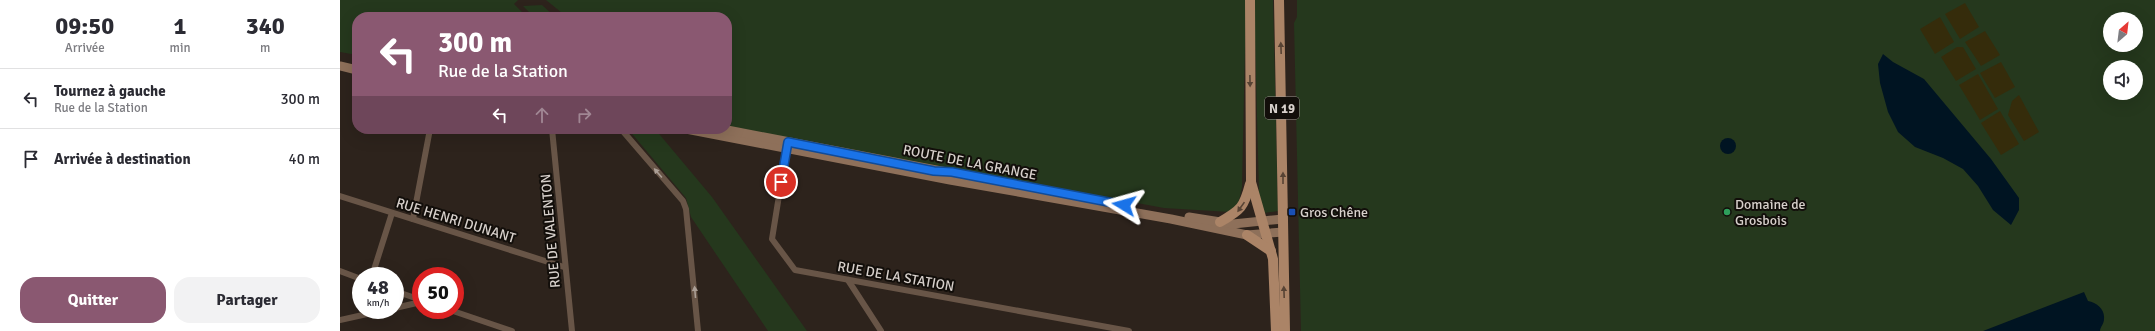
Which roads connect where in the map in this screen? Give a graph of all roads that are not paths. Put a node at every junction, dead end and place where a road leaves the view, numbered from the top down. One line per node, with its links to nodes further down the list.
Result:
1 (1250, 0): 13 (main road, N 19, one-way to 13)
2 (1279, 0): 17 (main road, N 19, one-way to 2)
3 (340, 61): 4 (main road)
4 (352, 63)
5 (340, 66): 6 (main road)
6 (352, 69)
7 (732, 131): 12 (main road, ROUTE DE LA GRANGE)
8 (429, 134): 16 (street)
9 (552, 134): 25 (street, RUE DE VALENTON)
10 (625, 134): 34 (street, one-way to 10)
11 (718, 134): 12 (main road, ROUTE DE LA GRANGE)
12 (788, 145): 19 (main road, ROUTE DE LA GRANGE); 28 (street, RUE DE LA STATION)
13 (1250, 182): 18 (main road, N 19); 19 (main road, one-way to 19)
14 (340, 196): 15 (street, RUE HENRI DUNANT)
15 (392, 213): 16 (street, RUE HENRI DUNANT); 24 (street)
16 (413, 219): 25 (street, RUE HENRI DUNANT)
17 (1283, 219): 18 (main road, ROUTE DE LA GRANGE); 20 (main road, N 19)
18 (1261, 222): 19 (main road, ROUTE DE LA GRANGE); 21 (main road, N 19)
19 (1220, 226): 22 (main road, ROUTE DE LA GRANGE)
20 (1283, 232): 21 (main road, ROUTE DE LA GRANGE); 38 (main road, N 19, one-way to 20)
21 (1266, 234): 22 (main road, ROUTE DE LA GRANGE); 23 (main road, N 19)
22 (1247, 235): 23 (main road)
23 (1271, 251): 37 (main road, N 19)
24 (375, 267)
25 (564, 267): 33 (street, RUE DE VALENTON)
26 (340, 271): 27 (street)
27 (352, 276)
28 (848, 280): 35 (street); 36 (street, RUE DE LA STATION)
29 (464, 315): 32 (street)
30 (352, 317): 31 (street)
31 (340, 320)
32 (512, 331)
33 (572, 331)
34 (698, 331)
35 (881, 331)
36 (1129, 331)
37 (1276, 331)
38 (1285, 331)

